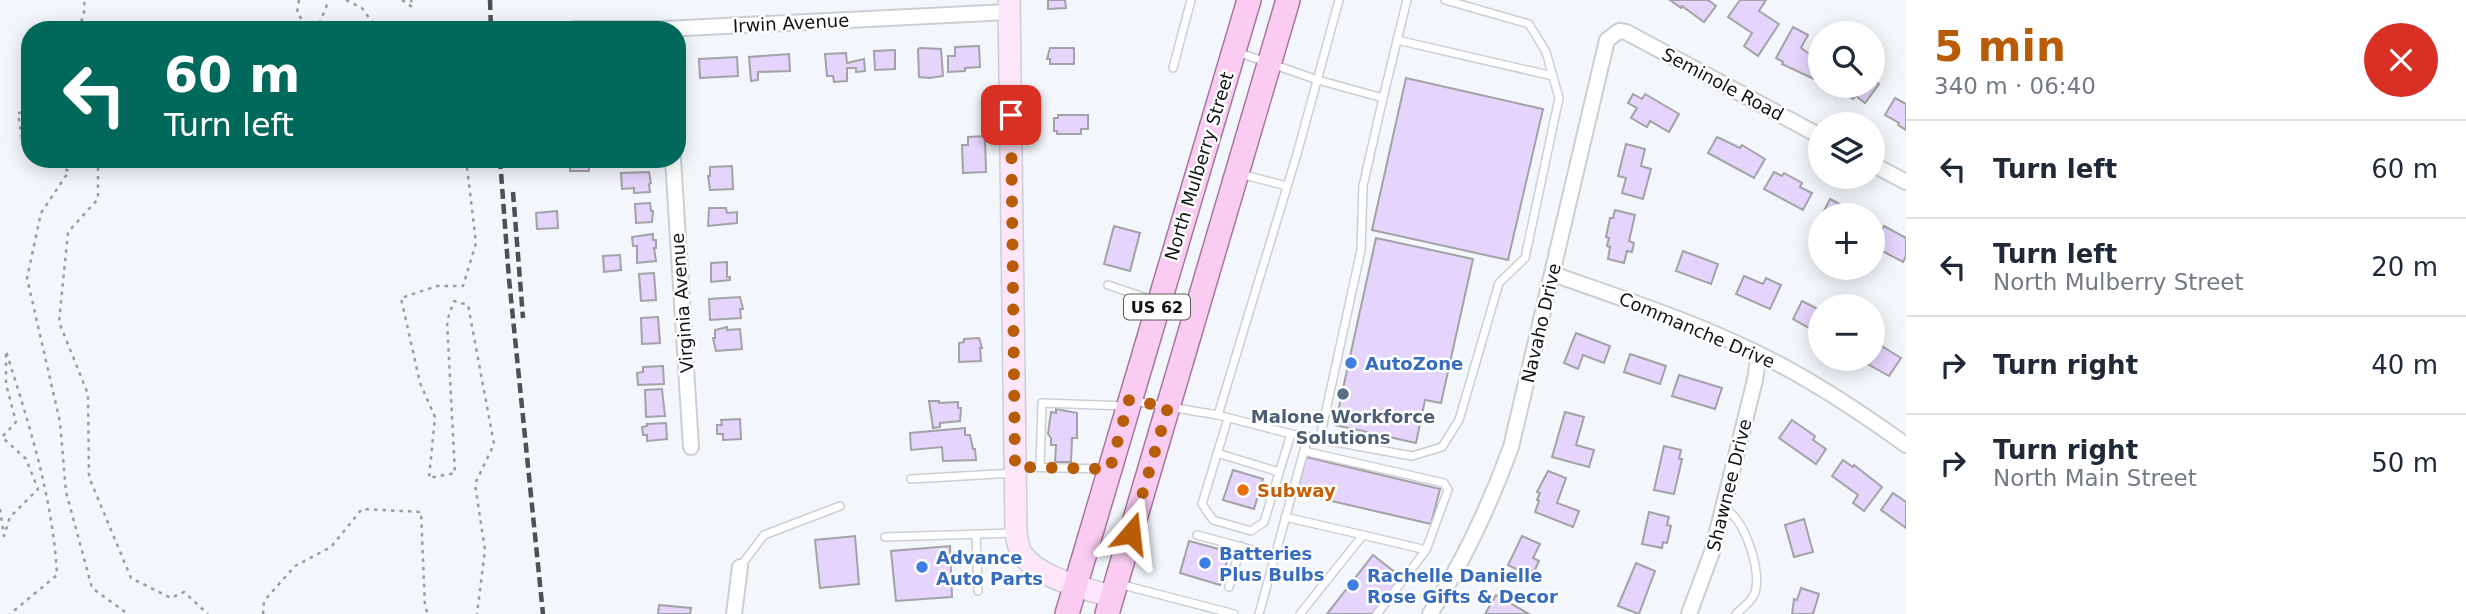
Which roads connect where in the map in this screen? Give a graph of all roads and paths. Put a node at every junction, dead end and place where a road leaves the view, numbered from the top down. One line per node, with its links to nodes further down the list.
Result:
1 (84, 0): 14 (path)
2 (299, 0): 15 (path)
3 (329, 0): 16 (path)
4 (346, 0): 17 (path)
5 (402, 0): 6 (path)
6 (411, 0)
7 (1191, 0): 23 (lane)
8 (1249, 0): 21 (main road, North Mulberry Street / US 62)
9 (1288, 0): 22 (main road, US 62)
10 (1339, 0): 25 (lane)
11 (1407, 0): 20 (lane)
12 (1445, 0): 24 (lane)
13 (1009, 6): 18 (street, Irwin Avenue); 55 (street)
14 (81, 21)
15 (303, 21)
16 (320, 21)
17 (371, 21)
18 (686, 28)
19 (1626, 32): 28 (street, Seminole Road); 38 (street, Navaho Drive)
20 (1397, 40): 24 (lane); 26 (lane)
21 (1233, 51): 22 (lane); 40 (main road, North Mulberry Street / US 62)
22 (1269, 64): 25 (lane); 35 (main road, US 62)
23 (1173, 68)
24 (1553, 76): 48 (lane)
25 (1318, 80): 26 (lane); 37 (lane)
26 (1383, 98): 48 (lane)
27 (21, 113): 29 (path)
28 (1808, 130)
29 (21, 132)
30 (62, 168): 76 (path)
31 (97, 168): 77 (path)
32 (467, 168): 80 (path)
33 (674, 168): 50 (street, Virginia Avenue)
34 (1885, 171): 36 (street)
35 (1237, 173): 37 (lane); 43 (main road, US 62)
36 (1906, 182)
37 (1287, 186): 44 (lane)
38 (1553, 274): 41 (street, Commanche Drive); 87 (street, Navaho Drive)
39 (1108, 285): 40 (lane)
40 (1158, 302): 42 (main road, North Mulberry Street / US 62)
41 (1759, 354): 49 (street, Commanche Drive); 59 (street, Shawnee Drive)
42 (1128, 403): 43 (lane); 53 (lane); 54 (main road, North Mulberry Street / US 62)
43 (1168, 407): 44 (lane); 74 (main road, US 62)
44 (1218, 415): 45 (lane)
45 (1228, 418): 46 (lane); 52 (lane)
46 (1292, 434): 47 (lane); 56 (lane)
47 (1308, 436): 48 (lane); 51 (lane)
48 (1320, 438)
49 (1906, 444)
50 (691, 446)
51 (1304, 451): 61 (lane); 68 (lane)
52 (1217, 453): 56 (lane); 56 (lane)
53 (1040, 467): 54 (lane); 55 (lane)
54 (1110, 469): 71 (main road, North Mulberry Street / US 62)
55 (1015, 470): 57 (lane); 62 (street)
56 (1279, 472)
57 (911, 479)
58 (839, 506): 70 (lane)
59 (1723, 508): 88 (street, Shawnee Drive); 89 (lane)
60 (0, 509): 75 (path)
61 (1285, 517): 65 (lane); 69 (lane)
62 (1016, 533): 63 (lane); 71 (street)
63 (976, 534): 66 (lane); 73 (lane)
64 (1197, 535): 67 (lane)
65 (1363, 535): 68 (lane); 85 (lane)
66 (886, 537)
67 (1241, 547): 69 (lane); 72 (lane)
68 (1426, 550): 86 (lane)
69 (1275, 556): 84 (lane)
70 (740, 567): 81 (street)
71 (1076, 585): 74 (street); 82 (main road, North Mulberry Street / US 62)
72 (1228, 587)
73 (978, 591)
74 (1112, 598): 83 (lane)
75 (10, 614)
76 (128, 614)
77 (208, 614)
78 (262, 614): 79 (path)
79 (428, 614)
80 (477, 614)
81 (734, 614)
82 (1067, 614)
83 (1234, 614)
84 (1259, 614)
85 (1300, 614)
86 (1377, 614)
87 (1430, 614)
88 (1689, 614)
89 (1736, 614)

